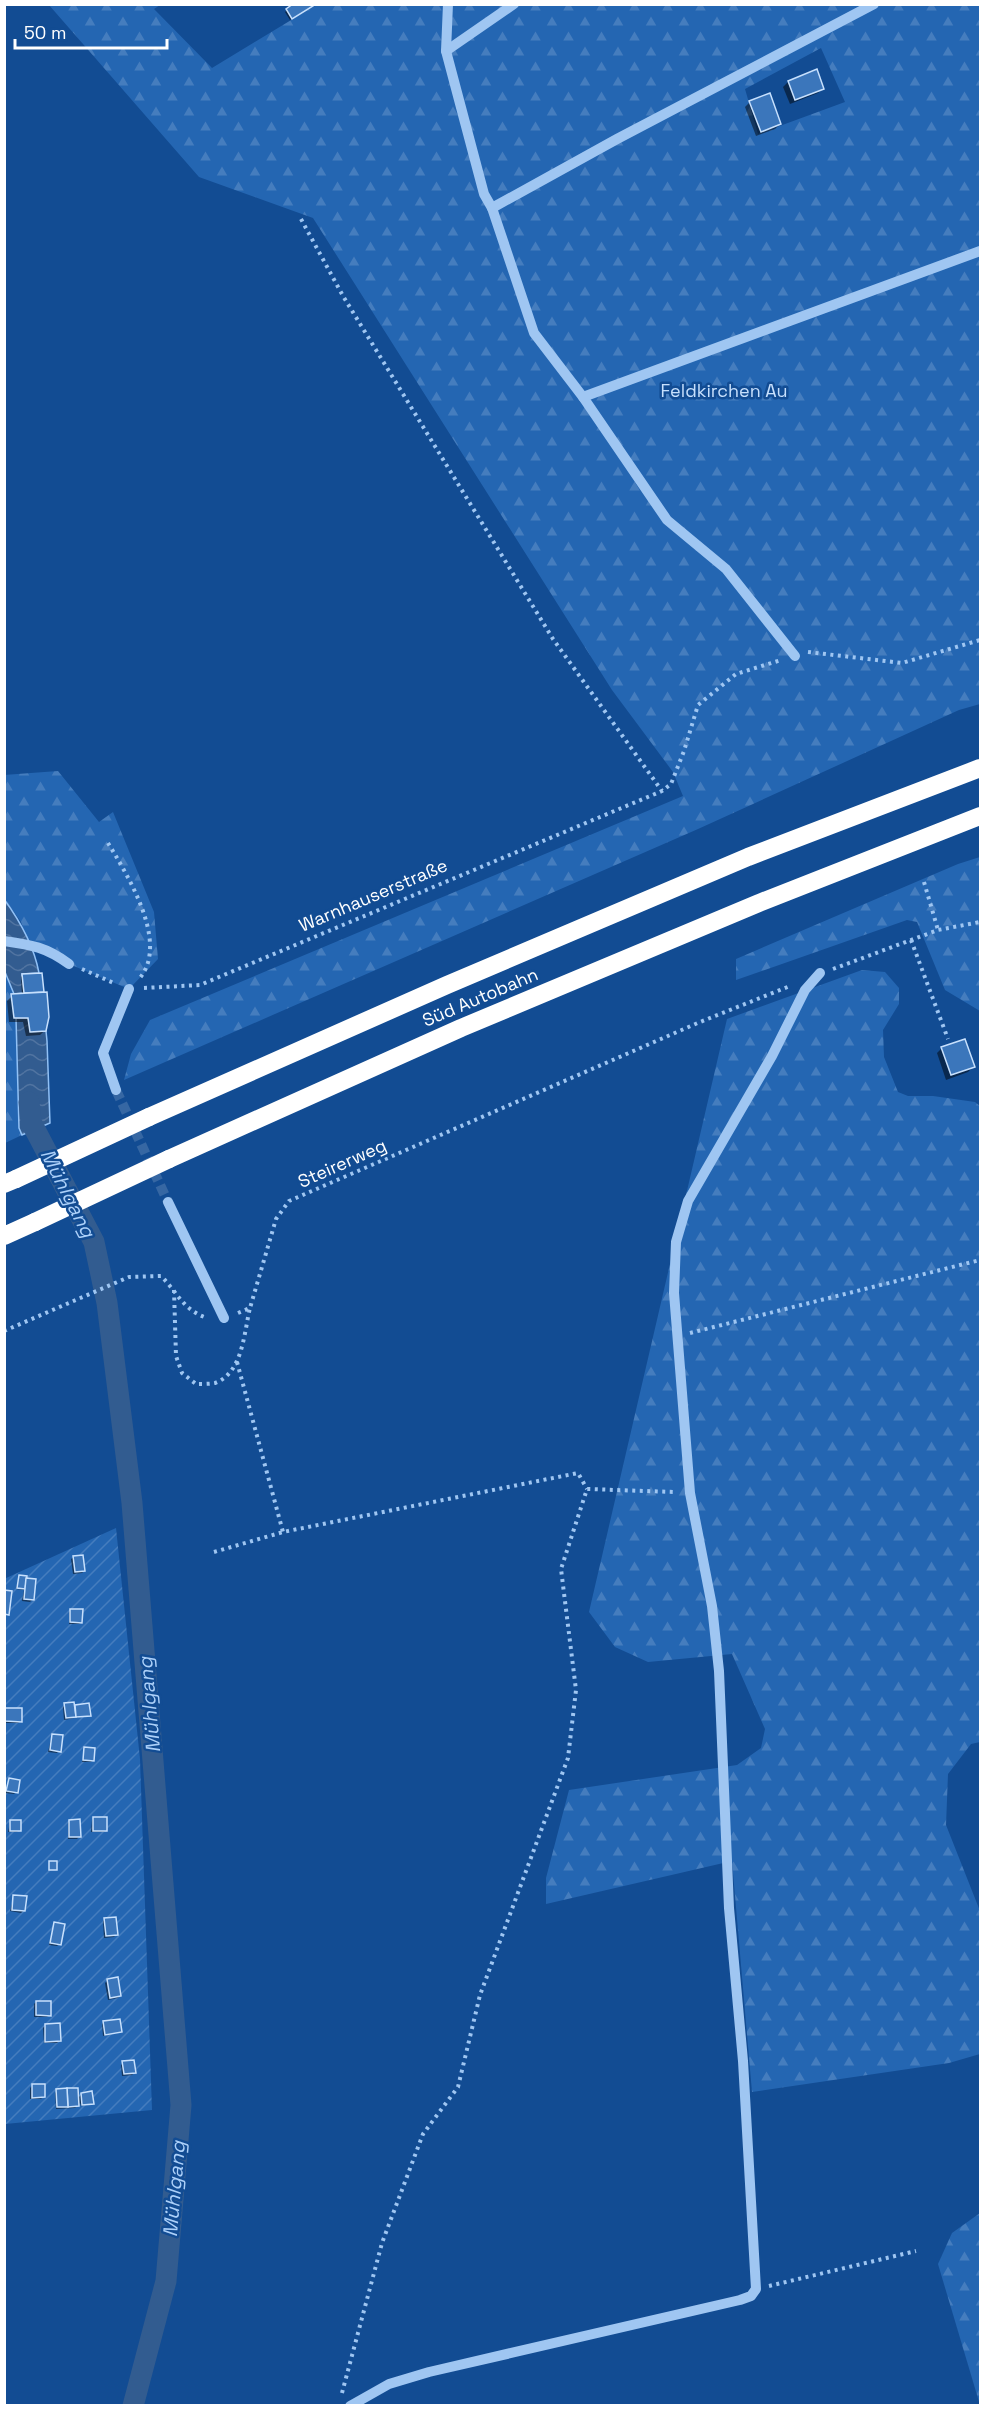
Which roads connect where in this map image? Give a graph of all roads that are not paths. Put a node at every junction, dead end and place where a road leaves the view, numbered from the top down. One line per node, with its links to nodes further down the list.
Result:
1 (448, 4): 4 (street)
2 (514, 4): 4 (street)
3 (874, 4): 5 (street)
4 (446, 51): 5 (street)
5 (492, 208): 7 (street)
6 (981, 251): 7 (street)
7 (583, 397): 8 (street)
8 (795, 656)
9 (981, 768): 16 (highway, Süd Autobahn, bridge)
10 (981, 816): 18 (highway, Süd Autobahn, bridge)
11 (4, 941): 12 (street)
12 (69, 964)
13 (820, 973): 20 (street)
14 (129, 989): 15 (street)
15 (116, 1090)
16 (10, 1182)
17 (168, 1202): 19 (street)
18 (4, 1236)
19 (224, 1318)
20 (350, 2406)

